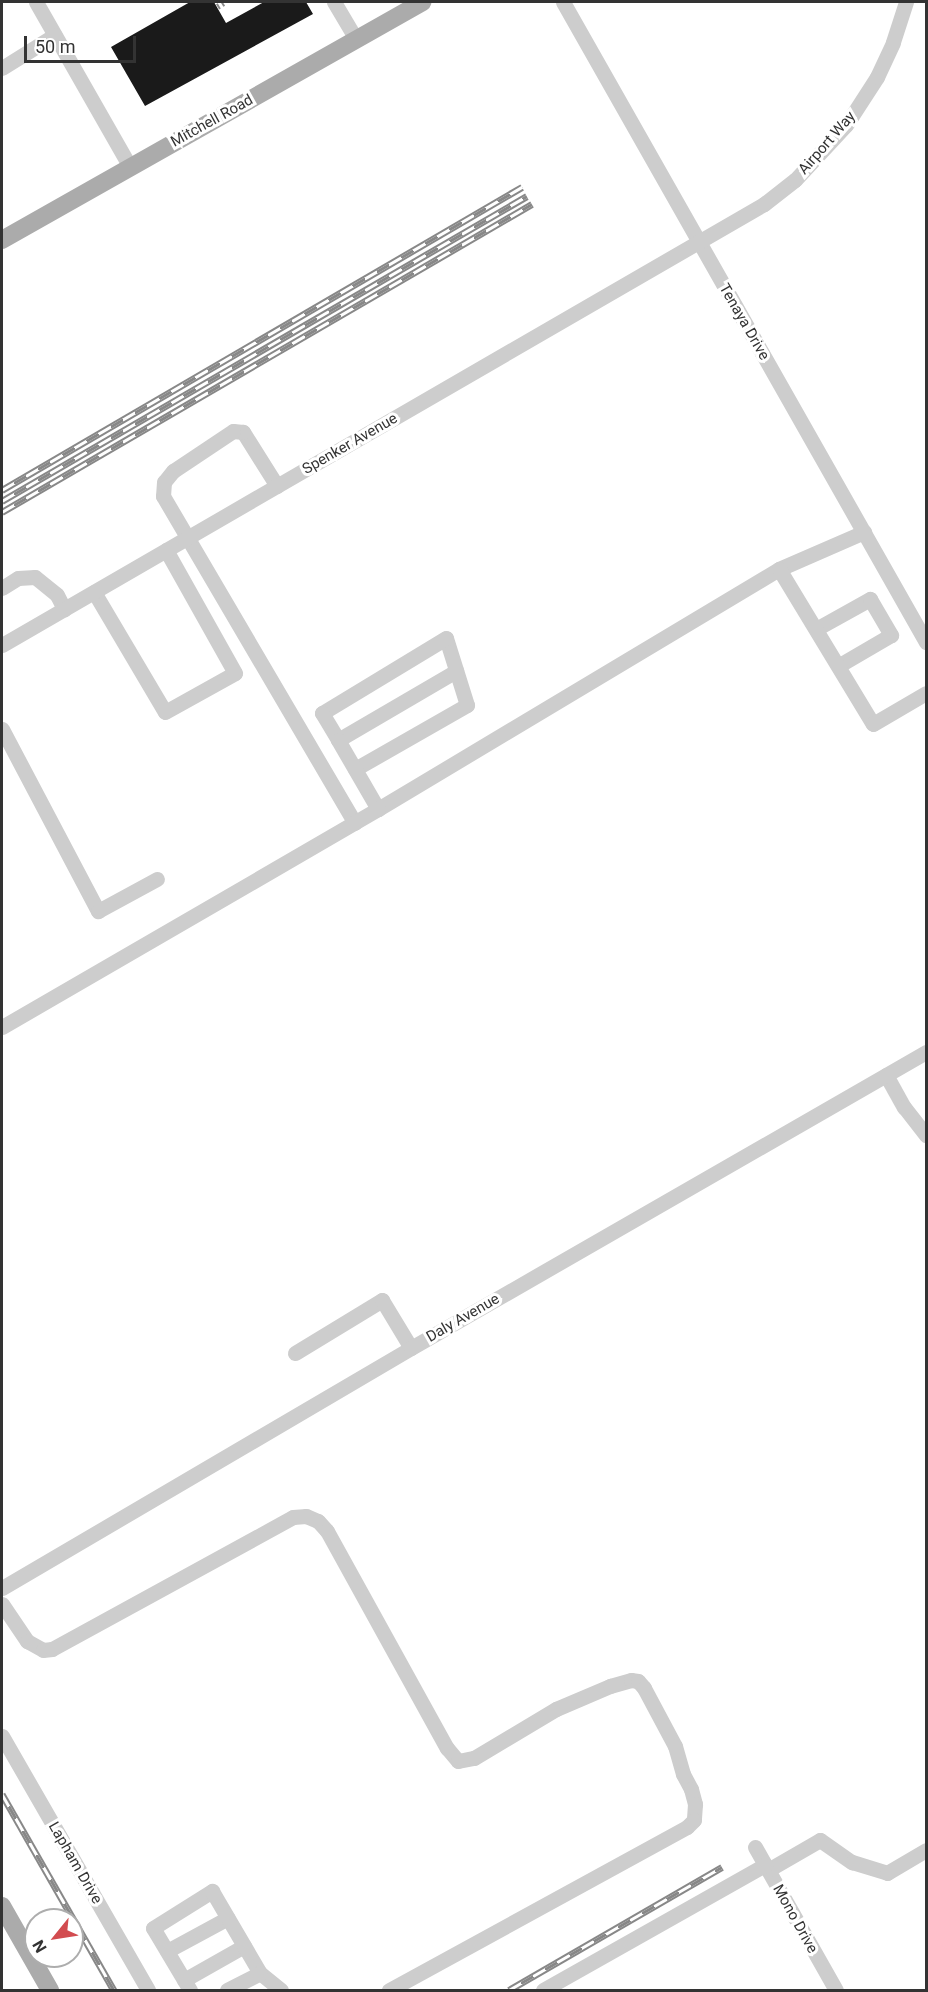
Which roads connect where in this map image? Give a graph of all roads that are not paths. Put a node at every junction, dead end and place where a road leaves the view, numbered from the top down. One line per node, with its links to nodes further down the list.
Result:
1 (36, 2): 6 (street)
2 (334, 2): 7 (street)
3 (422, 2): 7 (main road, Mitchell Road)
4 (563, 2): 11 (street, Tenaya Drive)
5 (906, 2): 11 (street, Airport Way)
6 (55, 35): 8 (street); 9 (street)
7 (356, 39): 9 (main road, Mitchell Road)
8 (2, 68)
9 (130, 167): 10 (main road, Mitchell Road)
10 (2, 240)
11 (699, 243): 12 (street, Spenker Avenue); 13 (street, Tenaya Drive)
12 (277, 486): 14 (street, Spenker Avenue); 14 (street)
13 (864, 531): 16 (street); 21 (street, Tenaya Drive)
14 (188, 537): 15 (street, Spenker Avenue); 23 (street)
15 (166, 550): 18 (street, Spenker Avenue); 26 (street)
16 (779, 569): 20 (street); 31 (street)
17 (2, 588): 19 (street)
18 (94, 592): 19 (street, Spenker Avenue); 26 (street)
19 (64, 609): 22 (street, Spenker Avenue)
20 (816, 629): 24 (street); 24 (street)
21 (927, 642)
22 (2, 645)
23 (260, 659): 26 (street); 32 (street)
24 (838, 666): 27 (street)
25 (456, 671): 29 (street); 29 (street); 30 (street)
26 (236, 673)
27 (927, 693)
28 (2, 729): 33 (street)
29 (338, 740): 30 (street)
30 (355, 769): 31 (street)
31 (378, 809): 32 (street)
32 (355, 822): 34 (street)
33 (157, 879)
34 (2, 1027)
35 (927, 1052): 36 (street, Daly Avenue)
36 (886, 1075): 37 (street); 38 (street, Daly Avenue)
37 (927, 1136)
38 (411, 1347): 39 (street); 40 (street, Daly Avenue)
39 (295, 1353)
40 (2, 1588)
41 (2, 1604): 56 (street)
42 (2, 1736): 53 (street, Lapham Drive)
43 (755, 1847): 45 (street, Mono Drive)
44 (927, 1850): 45 (street)
45 (766, 1867): 57 (street); 58 (street, Mono Drive)
46 (2, 1907): 52 (main road)
47 (228, 1918): 48 (street); 49 (street); 49 (street)
48 (244, 1946): 50 (street); 51 (street)
49 (167, 1952): 51 (street)
50 (260, 1973): 54 (street); 55 (street)
51 (187, 1985)
52 (50, 1990)
53 (148, 1990)
54 (228, 1990)
55 (281, 1990)
56 (389, 1990)
57 (543, 1990)
58 (836, 1990)

